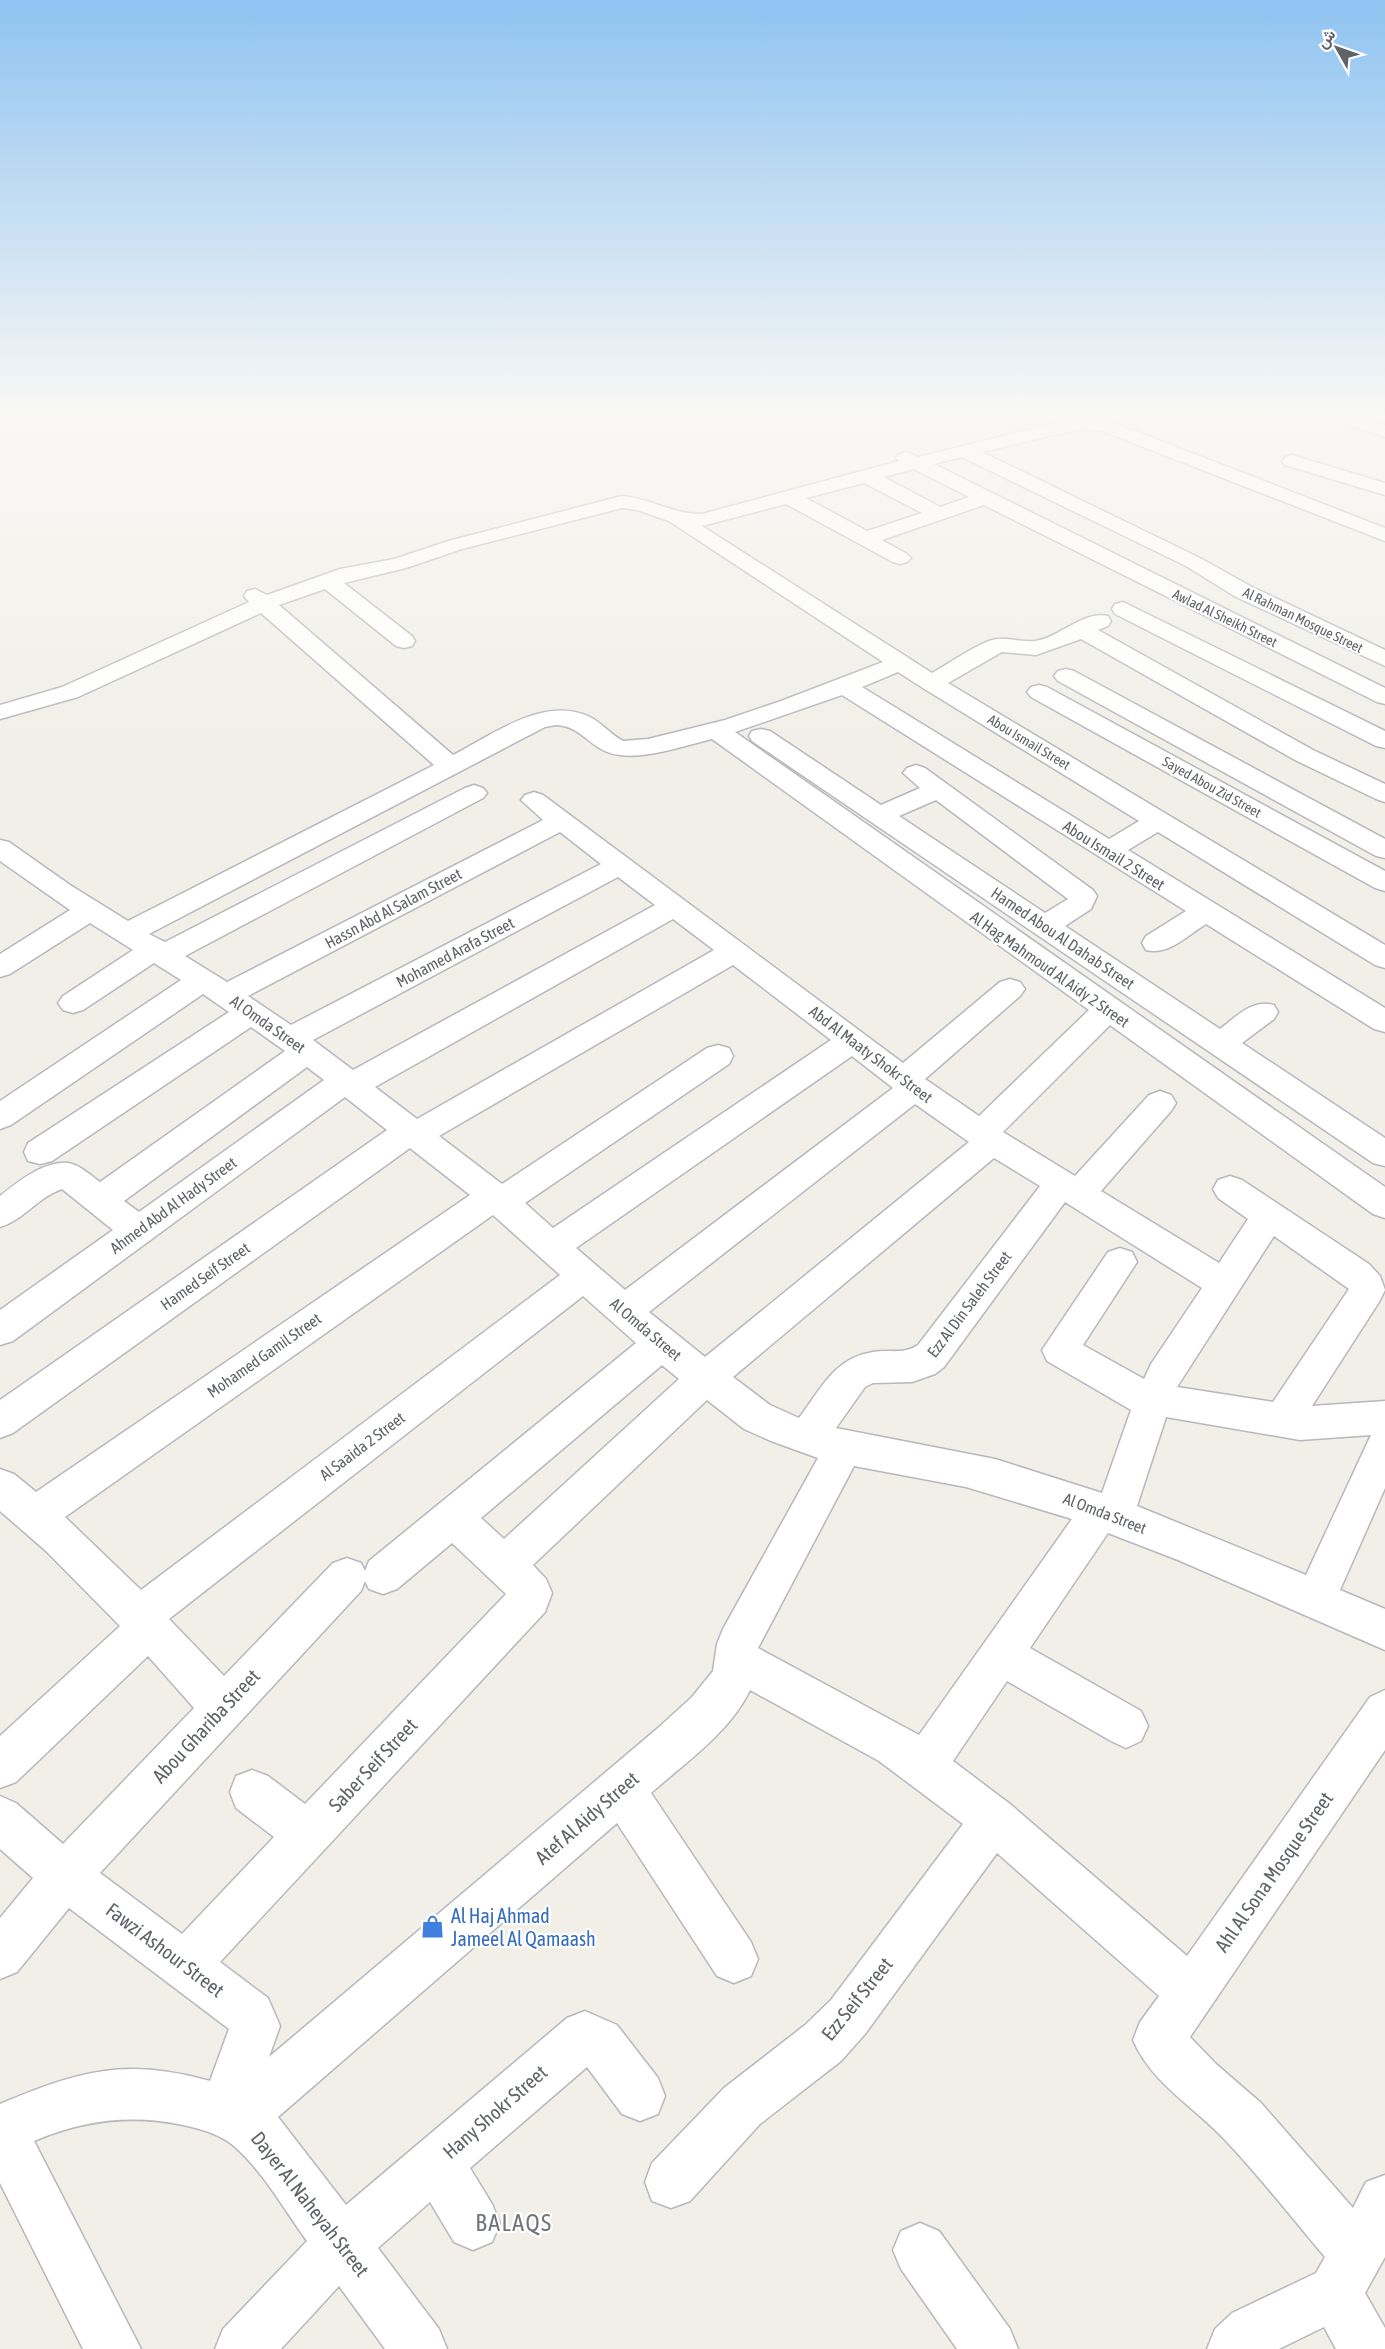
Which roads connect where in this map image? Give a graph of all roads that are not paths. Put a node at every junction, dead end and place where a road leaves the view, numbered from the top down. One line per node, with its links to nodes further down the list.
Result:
1 (522, 521): 15 (street)
2 (533, 521): 13 (street)
3 (679, 521): 23 (street, Abou Ismail Street)
4 (832, 521): 11 (street)
5 (920, 521): 11 (street)
6 (1030, 521): 14 (street, Awlad Al Sheikh Street)
7 (1107, 521): 21 (street, Al Rahman Mosque Street)
8 (1359, 521): 10 (street)
9 (1361, 521): 10 (street)
10 (1382, 529)
11 (866, 539): 12 (street)
12 (900, 558)
13 (328, 581): 15 (street); 20 (street)
14 (1166, 588): 16 (street); 17 (street, Awlad Al Sheikh Street)
15 (260, 599): 27 (street); 29 (street); 33 (street)
16 (1123, 609): 18 (street); 19 (street)
17 (1221, 616): 19 (street); 26 (street, Awlad Al Sheikh Street)
18 (1081, 630): 22 (street); 24 (street)
19 (1178, 637): 31 (street)
20 (404, 641)
21 (1385, 659)
22 (1088, 662): 28 (street); 32 (street); 39 (street)
23 (900, 663): 24 (street, Abou Ismail Street); 25 (street)
24 (931, 682): 28 (street, Abou Ismail Street)
25 (844, 686): 30 (street); 47 (street, Abou Ismail 2 Street)
26 (1385, 697)
27 (0, 700)
28 (1016, 706): 34 (street, Sayed Abou Zid Street); 43 (street, Abou Ismail Street)
29 (0, 712)
30 (729, 727): 33 (street); 42 (street, Hamed Abou Al Dahab Street); 61 (street, Al Hag Mahmoud Al Aidy 2 Street)
31 (1385, 741)
32 (1205, 752): 34 (street); 37 (street)
33 (451, 767): 55 (street)
34 (1177, 768): 41 (street, Sayed Abou Zid Street)
35 (916, 772): 36 (street)
36 (938, 789): 42 (street); 53 (street)
37 (1276, 791): 41 (street); 45 (street)
38 (474, 793): 55 (street)
39 (1385, 795)
40 (534, 800): 44 (street, Abd Al Maaty Shokr Street)
41 (1250, 808): 49 (street, Sayed Abou Zid Street)
42 (880, 815): 53 (street, Hamed Abou Al Dahab Street)
43 (1159, 820): 47 (street); 57 (street, Abou Ismail Street)
44 (561, 821): 48 (street, Abd Al Maaty Shokr Street); 62 (street, Hassn Abd Al Salam Street)
45 (1385, 850)
46 (2, 851): 51 (street, Al Omda Street)
47 (1108, 851): 52 (street, Abou Ismail 2 Street)
48 (620, 865): 50 (street, Abd Al Maaty Shokr Street); 69 (street, Mohamed Arafa Street)
49 (1385, 882)
50 (675, 906): 56 (street, Abd Al Maaty Shokr Street); 71 (street, Ahmed Abd Al Hady Street)
51 (90, 910): 55 (street, Al Omda Street); 58 (street)
52 (1206, 912): 54 (street); 66 (street, Abou Ismail 2 Street)
53 (1045, 926): 59 (street, Hamed Abou Al Dahab Street)
54 (1156, 944)
55 (149, 946): 62 (street, Al Omda Street); 63 (street)
56 (735, 951): 67 (street, Abd Al Maaty Shokr Street); 75 (street, Hamed Seif Street)
57 (1385, 958)
58 (0, 967)
59 (1113, 972): 61 (street); 68 (street, Hamed Abou Al Dahab Street)
60 (1010, 989): 72 (street)
61 (1082, 991): 64 (street, Al Hag Mahmoud Al Aidy 2 Street)
62 (227, 996): 69 (street, Al Omda Street); 74 (street); 77 (street)
63 (73, 1003)
64 (1108, 1009): 76 (street); 84 (street, Al Hag Mahmoud Al Aidy 2 Street)
65 (1263, 1012): 68 (street)
66 (1385, 1022)
67 (852, 1041): 72 (street, Abd Al Maaty Shokr Street); 87 (street)
68 (1220, 1044): 78 (street, Hamed Abou Al Dahab Street)
69 (299, 1045): 71 (street, Al Omda Street); 83 (street, Mohamed Arafa Street)
70 (718, 1056): 82 (street)
71 (348, 1083): 75 (street, Al Omda Street); 86 (street, Ahmed Abd Al Hady Street)
72 (909, 1084): 76 (street, Abd Al Maaty Shokr Street); 91 (street)
73 (1160, 1103): 79 (street, Ezz Al Din Saleh Street)
74 (0, 1117)
75 (413, 1133): 82 (street, Al Omda Street); 97 (street, Hamed Seif Street)
76 (987, 1137): 79 (street, Abd Al Maaty Shokr Street); 94 (street)
77 (40, 1152)
78 (1385, 1154)
79 (1070, 1189): 90 (street, Abd Al Maaty Shokr Street); 99 (street, Ezz Al Din Saleh Street)
80 (1230, 1189): 85 (street)
81 (7, 1199): 83 (street)
82 (497, 1199): 87 (street, Al Omda Street); 103 (street, Mohamed Gamil Street)
83 (100, 1200): 86 (street)
84 (1385, 1205)
85 (1269, 1215): 90 (street); 98 (street)
86 (138, 1230): 92 (street, Ahmed Abd Al Hady Street)
87 (551, 1248): 89 (street, Al Omda Street)
88 (1120, 1262): 95 (street)
89 (584, 1276): 91 (street, Al Omda Street); 107 (street, Al Saaida 2 Street)
90 (1225, 1284): 95 (street)
91 (624, 1311): 93 (street, Al Omda Street)
92 (0, 1330)
93 (661, 1344): 94 (street, Al Omda Street); 104 (street, Abou Ghariba Street)
94 (706, 1378): 99 (street, Al Omda Street); 105 (street)
95 (1153, 1401): 98 (street); 102 (street)
96 (1385, 1418): 98 (street)
97 (0, 1421)
98 (1281, 1421)
99 (826, 1442): 102 (street, Al Omda Street); 110 (street, Atef Al Aidy Street)
100 (1385, 1446): 106 (street)
101 (0, 1487): 103 (street)
102 (1107, 1514): 106 (street, Al Omda Street); 109 (street)
103 (35, 1515): 107 (street)
104 (452, 1517): 105 (street, Saber Seif Street); 111 (street, Abou Ghariba Street)
105 (504, 1565): 120 (street, Saber Seif Street)
106 (1315, 1600): 108 (street, Al Omda Street)
107 (144, 1622): 111 (street); 114 (street, Al Saaida 2 Street)
108 (1385, 1630)
109 (1001, 1654): 113 (street); 115 (street)
110 (736, 1659): 115 (street); 116 (street, Atef Al Aidy Street)
111 (223, 1707): 121 (street, Abou Ghariba Street)
112 (1385, 1712): 125 (street, Ahl Al Sona Mosque Street)
113 (1126, 1726)
114 (0, 1766)
115 (924, 1766): 119 (street)
116 (621, 1789): 123 (street); 127 (street, Atef Al Aidy Street)
117 (252, 1792): 120 (street)
118 (0, 1819): 121 (street, Fawzi Ashour Street)
119 (994, 1820): 125 (street); 130 (street, Ezz Seif Street)
120 (308, 1834): 124 (street, Saber Seif Street)
121 (65, 1876): 122 (street, Abou Ghariba Street); 124 (street, Fawzi Ashour Street)
122 (0, 1955)
123 (734, 1959)
124 (186, 1964): 127 (street, Fawzi Ashour Street)
125 (1177, 2011): 135 (street)
126 (640, 2096): 129 (street, Hany Shokr Street)
127 (231, 2115): 128 (street, Dayer Al Naheyah Street); 133 (street, Dayer Al Naheyah Street)
128 (1, 2130): 136 (street)
129 (436, 2162): 132 (street); 133 (street, Hany Shokr Street)
130 (671, 2182)
131 (1385, 2201): 135 (street)
132 (472, 2223)
133 (342, 2243): 137 (street, Hany Shokr Street); 138 (street, Dayer Al Naheyah Street)
134 (920, 2250): 139 (street)
135 (1347, 2273): 140 (street); 141 (street)
136 (113, 2349)
137 (243, 2349)
138 (419, 2349)
139 (990, 2349)
140 (1235, 2349)
141 (1366, 2349)

